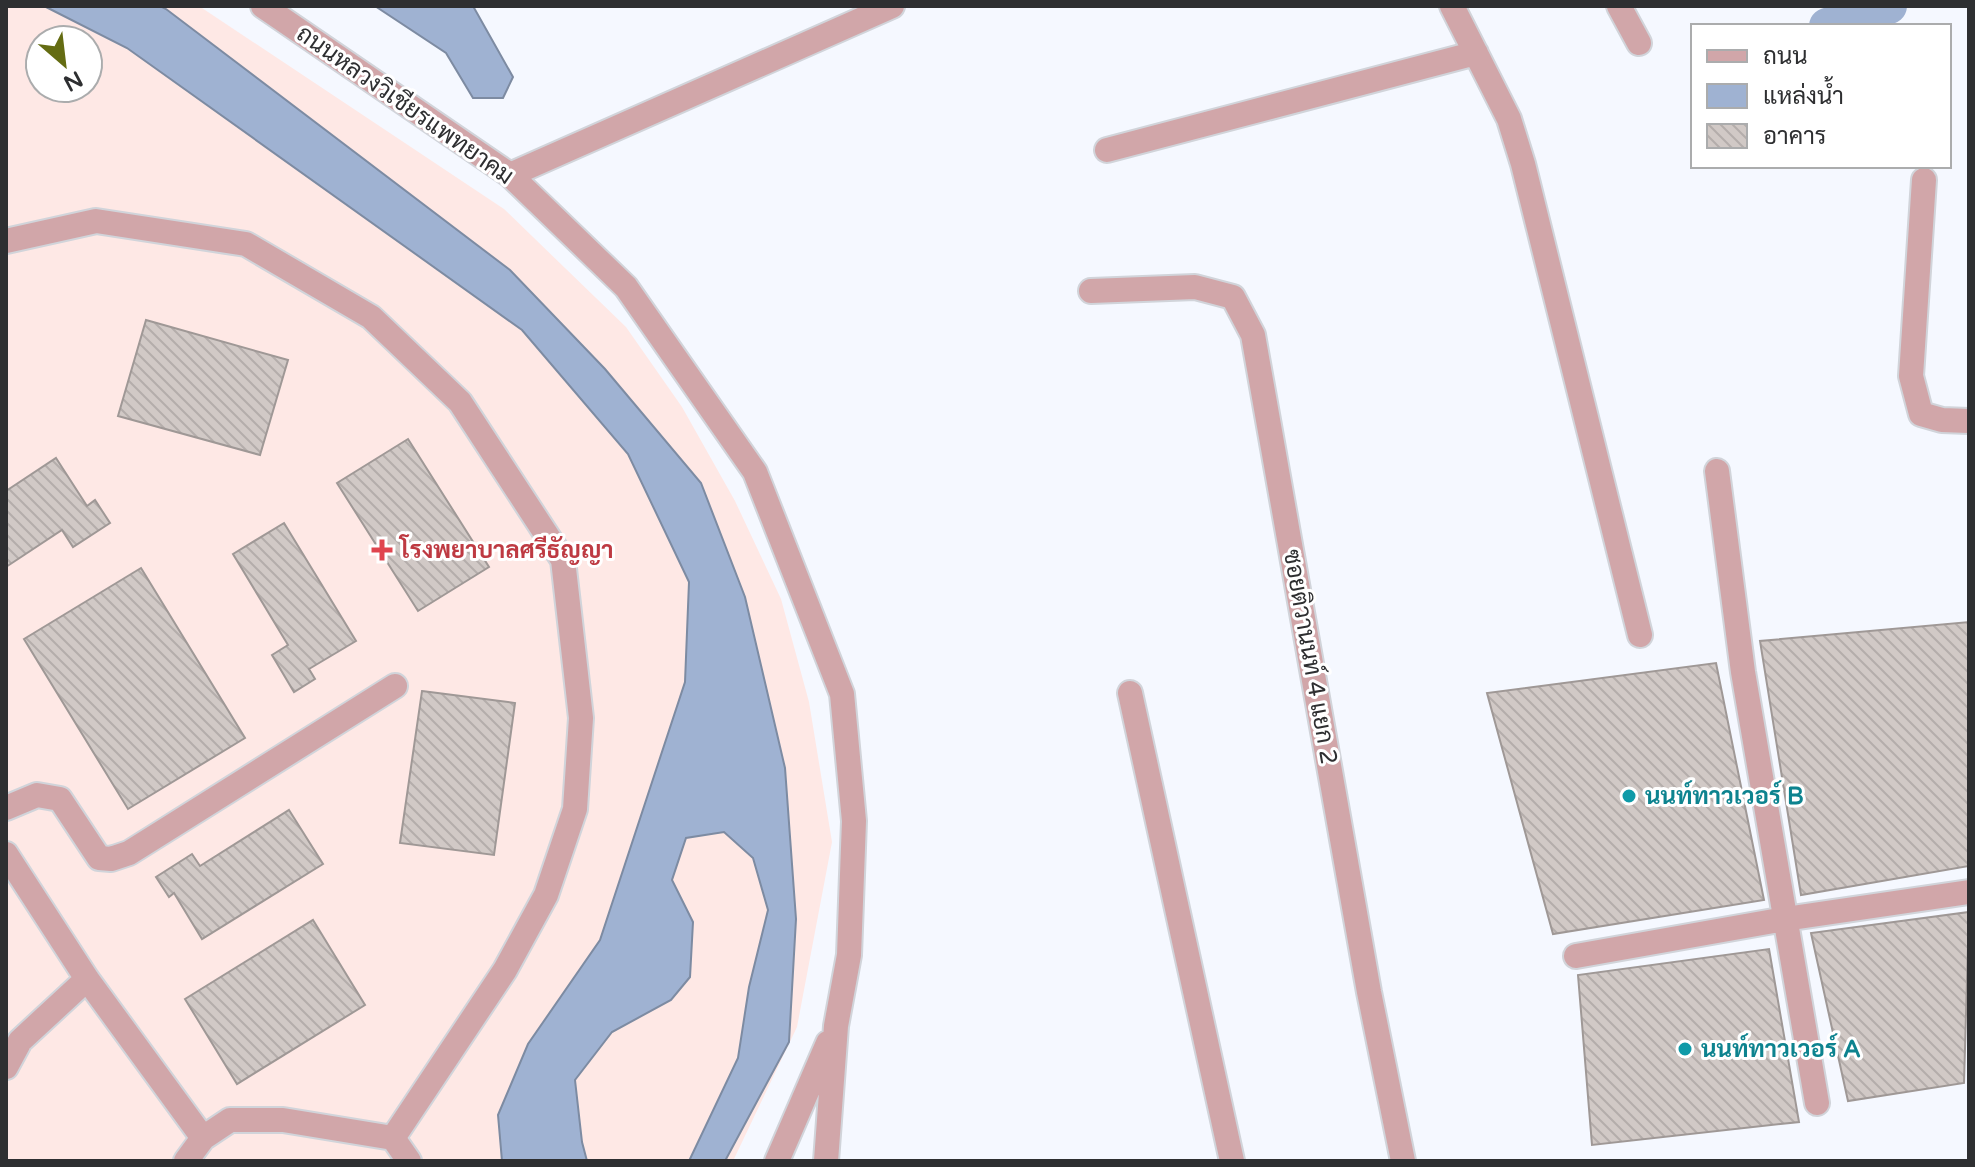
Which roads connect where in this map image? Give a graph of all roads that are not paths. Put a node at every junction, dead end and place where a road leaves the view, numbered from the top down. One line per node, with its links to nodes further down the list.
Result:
1 (263, 6): 8 (street, ถนนหลวงวิเชียรแพทยาคม)
2 (892, 6): 8 (street)
3 (1452, 6): 6 (street)
4 (1619, 6): 5 (street)
5 (1639, 43)
6 (1476, 53): 7 (street); 14 (street)
7 (1107, 150)
8 (510, 175): 23 (street, ถนนหลวงวิเชียรแพทยาคม)
9 (1924, 180): 12 (street)
10 (6, 241): 27 (street)
11 (1091, 291): 33 (street, ซอยติวานนท์ 4 แยก 2)
12 (1969, 421)
13 (1717, 471): 20 (street)
14 (1640, 635)
15 (395, 686): 17 (street)
16 (1130, 693): 32 (street)
17 (6, 808)
18 (6, 854): 22 (street)
19 (1969, 892): 20 (street)
20 (1785, 919): 21 (street); 25 (street)
21 (1576, 956)
22 (87, 979): 24 (street); 26 (street)
23 (836, 1026): 30 (street, ถนนหลวงวิเชียรแพทยาคม); 31 (street, ถนนหลวงวิเชียรแพทยาคม)
24 (6, 1067)
25 (1817, 1103)
26 (203, 1138): 27 (street); 28 (street)
27 (393, 1138): 29 (street)
28 (186, 1161)
29 (409, 1161)
30 (777, 1161)
31 (826, 1161)
32 (1232, 1161)
33 (1403, 1161)

